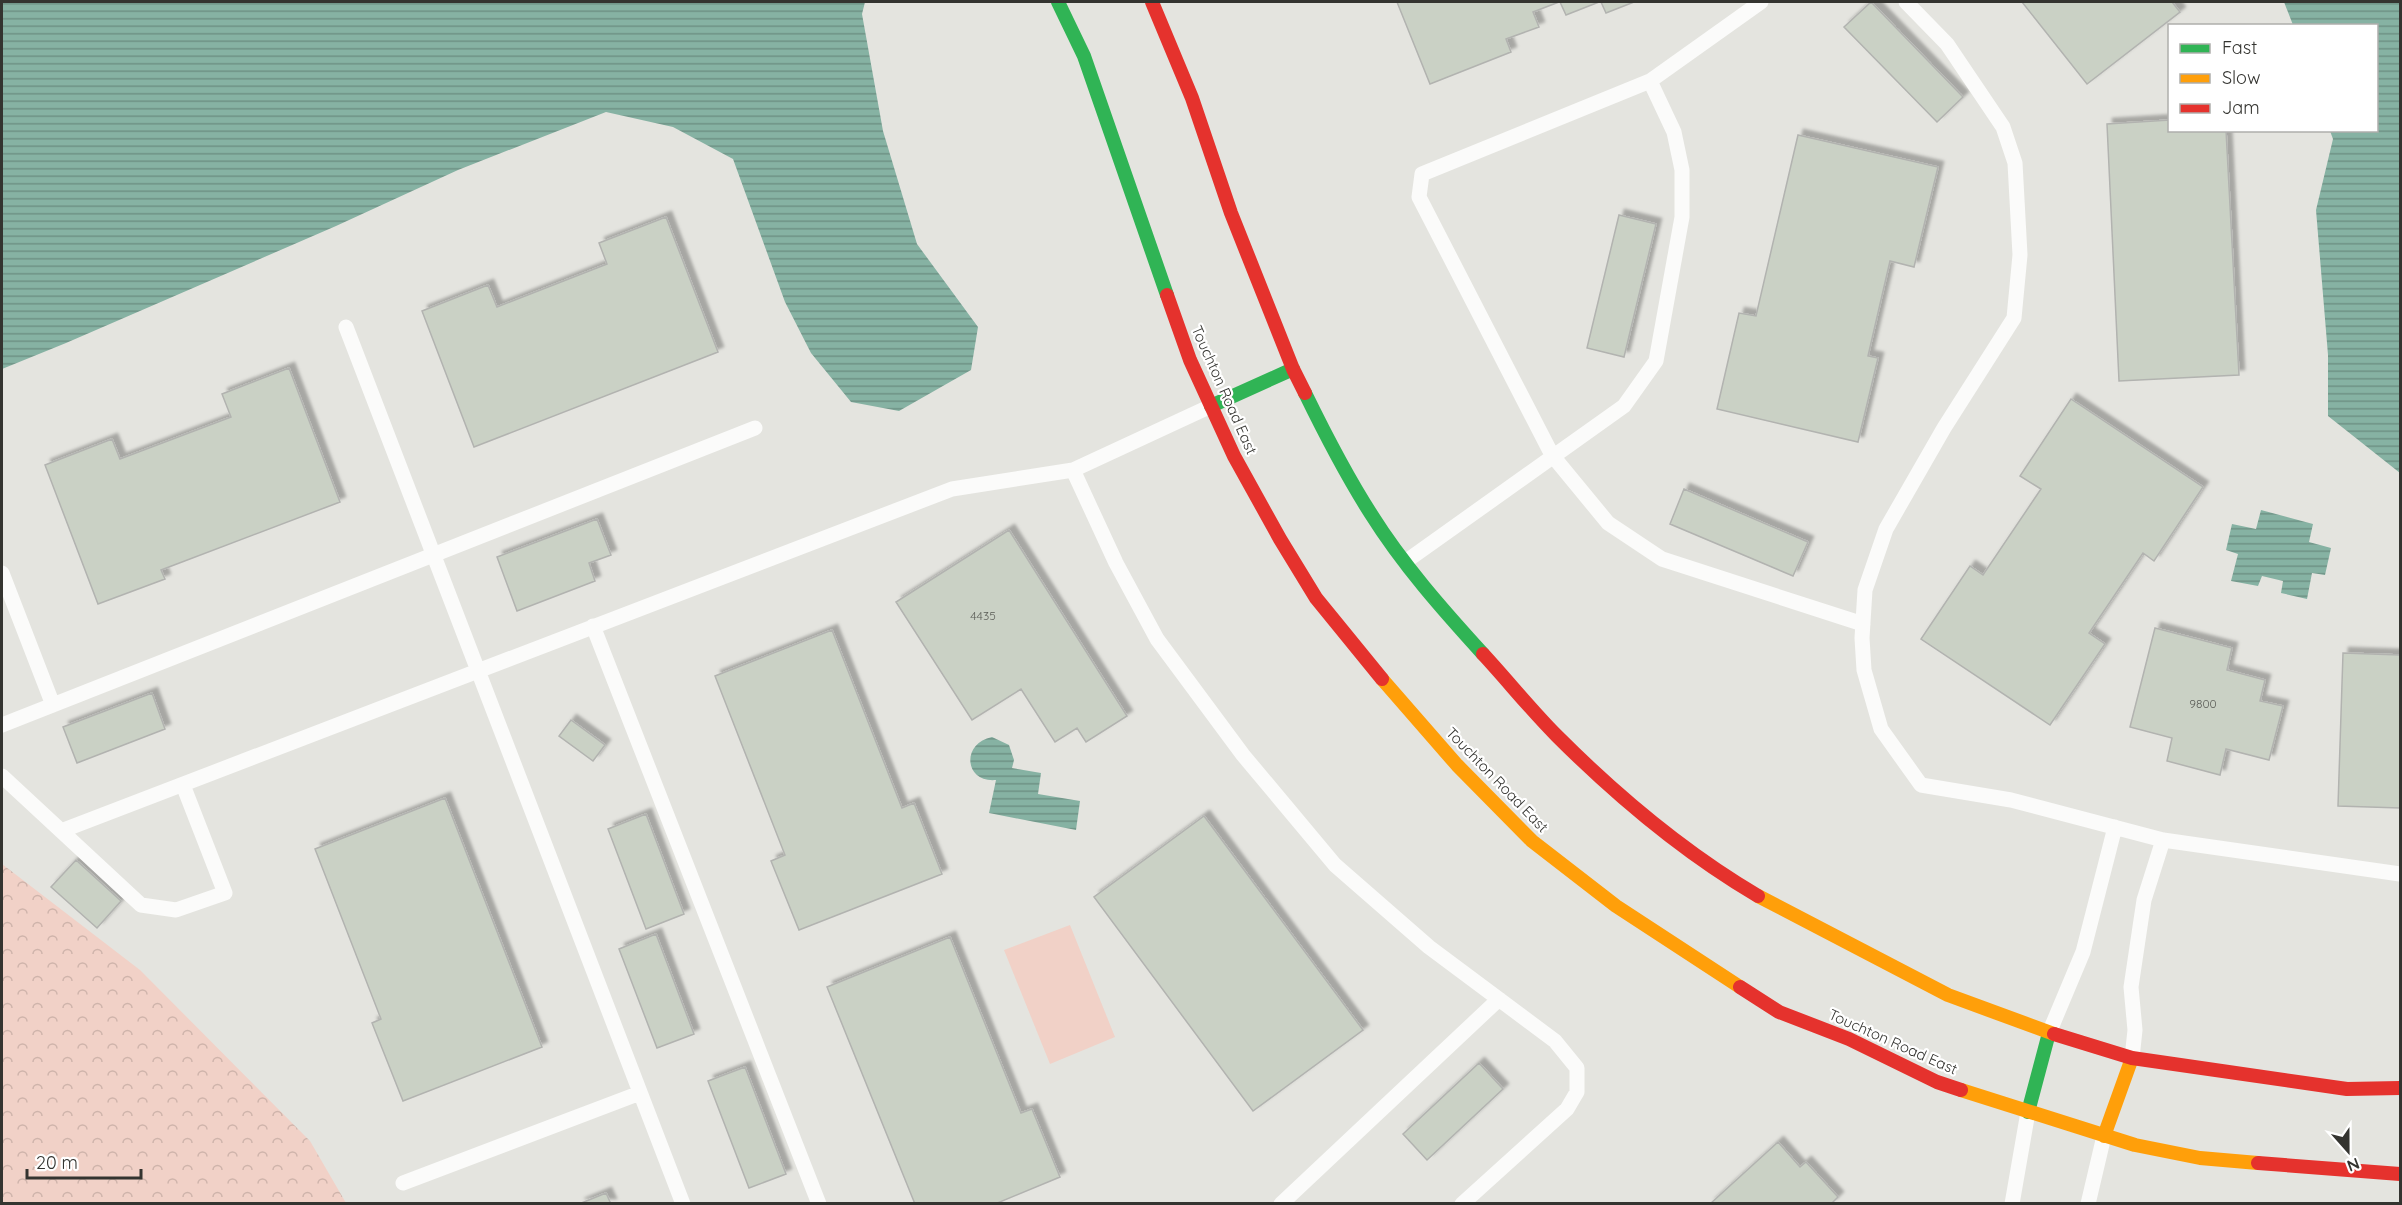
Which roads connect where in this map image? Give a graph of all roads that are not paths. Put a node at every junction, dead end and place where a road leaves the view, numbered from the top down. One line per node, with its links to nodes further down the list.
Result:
1 (1058, 2): 8 (street, Touchton Road East)
2 (1152, 2): 7 (street)
3 (1761, 2): 5 (lane)
4 (1906, 2): 15 (lane)
5 (1650, 81): 10 (lane); 10 (lane)
6 (346, 327): 12 (lane)
7 (1293, 369): 8 (street); 13 (street)
8 (1211, 406): 11 (lane); 31 (street, Touchton Road East)
9 (755, 428): 12 (lane)
10 (1552, 455): 13 (lane); 15 (lane)
11 (1073, 470): 16 (lane); 26 (lane)
12 (434, 555): 17 (lane); 18 (lane)
13 (1405, 562): 27 (street)
14 (2, 573): 18 (lane)
15 (1863, 624): 22 (lane)
16 (594, 626): 17 (lane); 36 (lane)
17 (478, 670): 21 (lane); 30 (lane)
18 (53, 705): 19 (lane)
19 (2, 725)
20 (2, 776): 23 (lane)
21 (183, 785): 23 (lane); 23 (lane)
22 (2115, 827): 24 (lane); 27 (lane)
23 (62, 831)
24 (2163, 840): 25 (lane); 28 (lane)
25 (2400, 874)
26 (1499, 999): 37 (lane); 38 (lane)
27 (2049, 1033): 28 (street); 31 (street)
28 (2132, 1058): 29 (street); 32 (street)
29 (2400, 1088)
30 (640, 1093): 34 (lane); 35 (lane)
31 (2028, 1112): 32 (street, Touchton Road East); 39 (lane)
32 (2104, 1136): 33 (street, Touchton Road East); 40 (lane)
33 (2400, 1174)
34 (403, 1183)
35 (682, 1203)
36 (819, 1203)
37 (1281, 1203)
38 (1462, 1203)
39 (2012, 1203)
40 (2088, 1203)

